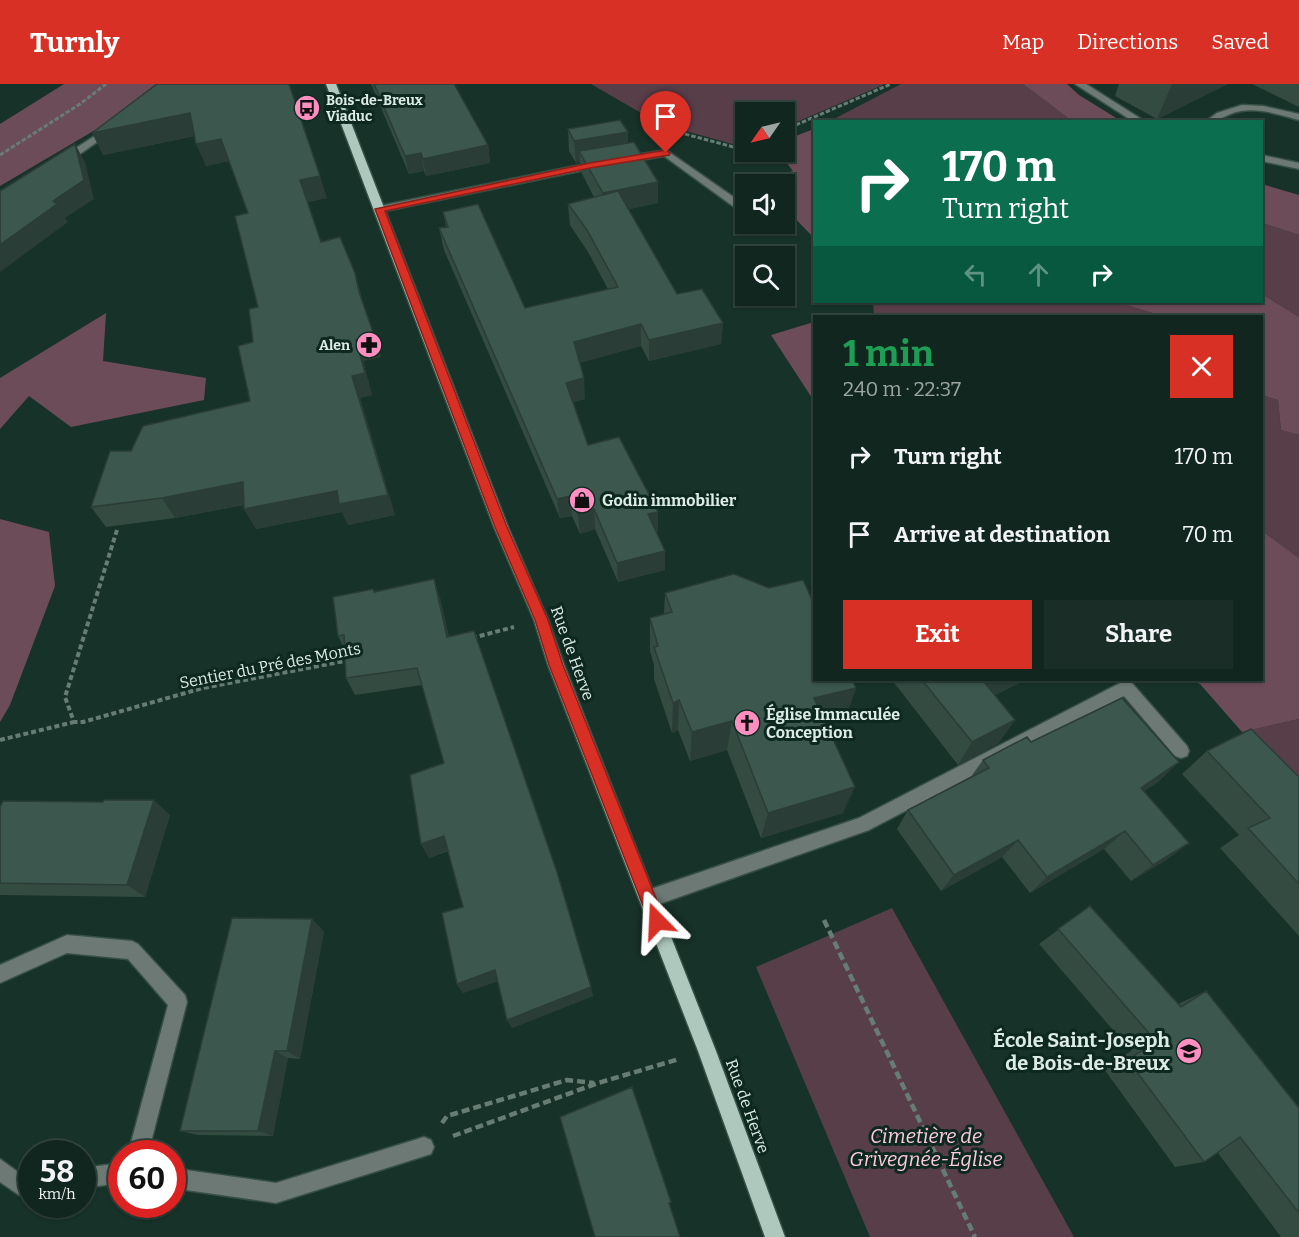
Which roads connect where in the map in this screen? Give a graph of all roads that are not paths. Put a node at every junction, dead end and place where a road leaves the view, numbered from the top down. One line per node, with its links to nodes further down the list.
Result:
1 (331, 84): 11 (main road, Rue de Herve)
2 (1080, 84): 4 (street)
3 (1299, 117): 5 (street)
4 (1139, 120)
5 (1212, 120)
6 (120, 123): 9 (street)
7 (1263, 158): 8 (street)
8 (1299, 166)
9 (54, 167)
10 (735, 203): 11 (street)
11 (380, 209): 13 (main road, Rue de Herve)
12 (1181, 751): 13 (street)
13 (648, 899): 20 (main road, Rue de Herve)
14 (0, 974): 15 (street)
15 (142, 1140)
16 (424, 1147): 18 (street)
17 (0, 1169): 19 (street)
18 (186, 1180)
19 (18, 1184)
20 (775, 1237)

